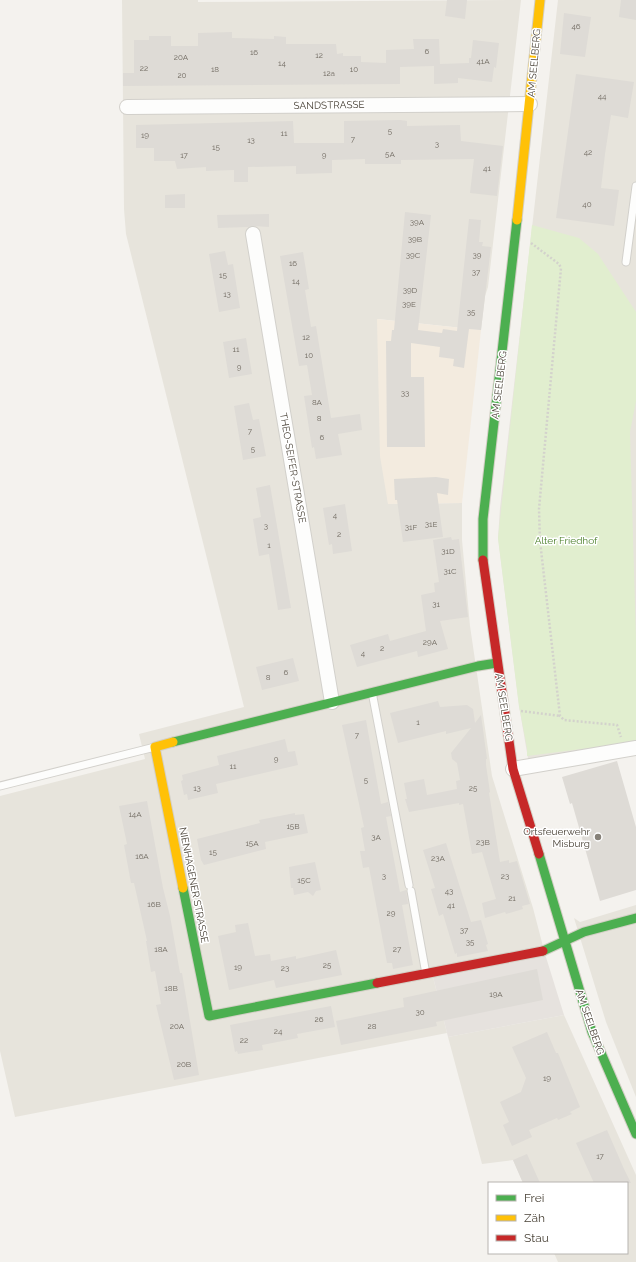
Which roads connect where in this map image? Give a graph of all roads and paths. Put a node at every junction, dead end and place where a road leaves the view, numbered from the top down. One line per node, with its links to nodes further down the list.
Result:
1 (540, 0): 2 (street, AM SEELBERG)
2 (530, 104): 3 (street, SANDSTRASSE); 6 (street, AM SEELBERG)
3 (127, 107)
4 (636, 186): 7 (lane)
5 (253, 234): 10 (street, THEO-SEIFER-STRASSE)
6 (516, 236): 8 (street, AM SEELBERG); 12 (path)
7 (626, 262)
8 (497, 663): 9 (street); 15 (street, AM SEELBERG)
9 (372, 692): 10 (street); 19 (lane)
10 (332, 702): 13 (street)
11 (516, 711): 12 (path)
12 (560, 716): 14 (path)
13 (156, 747): 16 (lane); 19 (street, NIENHAGENER STRASSE)
14 (630, 749): 15 (street)
15 (513, 769): 18 (street, AM SEELBERG)
16 (0, 786)
17 (636, 918): 18 (street, NIENHAGENER STRASSE)
18 (563, 940): 19 (street, NIENHAGENER STRASSE); 20 (street, AM SEELBERG)
19 (426, 974)
20 (636, 1134)

